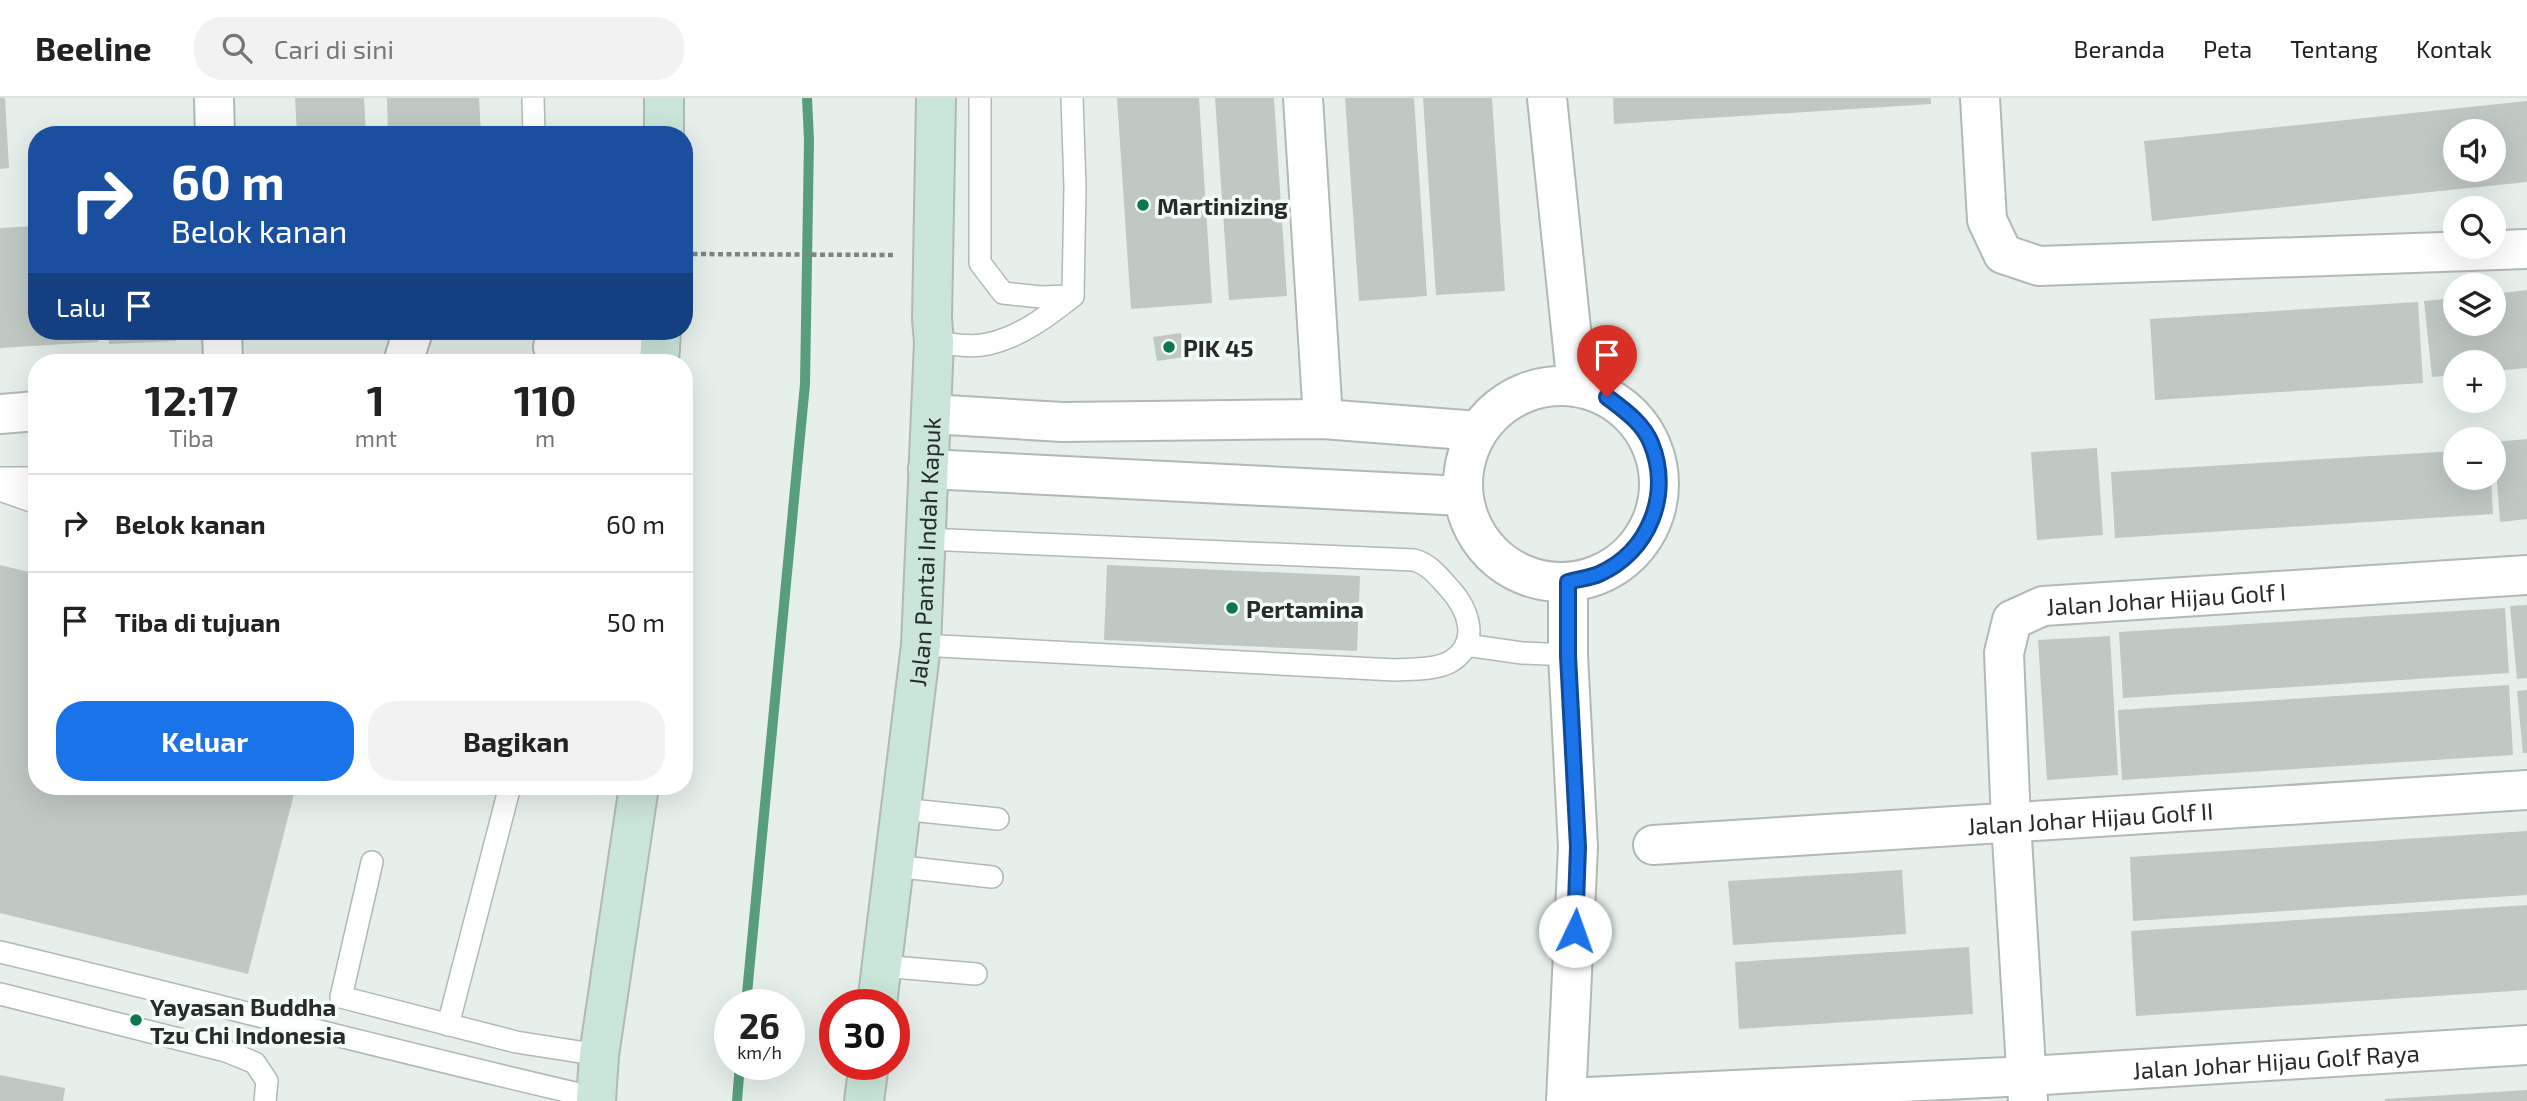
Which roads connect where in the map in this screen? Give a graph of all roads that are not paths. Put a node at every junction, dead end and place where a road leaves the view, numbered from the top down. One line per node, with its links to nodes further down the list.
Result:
1 (214, 98): 10 (street)
2 (533, 98): 11 (lane)
3 (664, 98): 12 (main road)
4 (936, 98): 15 (main road, Jalan Pantai Indah Kapuk)
5 (979, 98): 14 (lane)
6 (1072, 98): 14 (lane)
7 (1303, 98): 22 (street)
8 (1547, 98): 18 (street)
9 (1980, 98): 13 (street)
10 (215, 126)
11 (534, 126)
12 (664, 126)
13 (2527, 249)
14 (1073, 296): 15 (lane)
15 (934, 342): 21 (main road, Jalan Pantai Indah Kapuk)
16 (550, 347): 17 (street)
17 (660, 347)
18 (1577, 387): 23 (street); 32 (street)
19 (28, 412): 20 (street)
20 (0, 414)
21 (931, 414): 22 (street); 24 (main road, Jalan Pantai Indah Kapuk)
22 (1323, 419): 23 (street)
23 (1478, 431): 28 (street)
24 (929, 469): 28 (street); 30 (main road, Jalan Pantai Indah Kapuk)
25 (0, 478): 26 (lane)
26 (28, 478)
27 (0, 490): 29 (lane)
28 (1463, 496): 32 (street)
29 (28, 500)
30 (925, 539): 33 (main road, Jalan Pantai Indah Kapuk); 34 (lane)
31 (2527, 575): 41 (street, Jalan Johar Hijau Golf I)
32 (1568, 582): 35 (street)
33 (921, 645): 34 (lane); 39 (main road, Jalan Pantai Indah Kapuk)
34 (1466, 645): 35 (lane)
35 (1568, 656): 56 (street)
36 (2527, 789): 41 (street, Jalan Johar Hijau Golf II)
37 (508, 795): 51 (lane)
38 (638, 795): 53 (main road)
39 (901, 809): 40 (lane); 44 (main road, Jalan Pantai Indah Kapuk)
40 (998, 819)
41 (2011, 822): 42 (street, Jalan Johar Hijau Golf II); 55 (street)
42 (1653, 845)
43 (372, 862): 51 (lane)
44 (894, 866): 45 (lane); 47 (main road, Jalan Pantai Indah Kapuk)
45 (992, 877)
46 (0, 952): 57 (lane)
47 (882, 966): 48 (lane); 49 (main road, Jalan Pantai Indah Kapuk)
48 (976, 974)
49 (879, 989)
50 (0, 994): 58 (lane)
51 (449, 1025): 53 (lane)
52 (2527, 1045): 55 (street, Jalan Johar Hijau Golf Raya)
53 (600, 1055): 57 (main road)
54 (867, 1080): 59 (main road)
55 (2028, 1088): 56 (street, Jalan Johar Hijau Golf Raya)
56 (1566, 1099)
57 (596, 1100)
58 (267, 1101)
59 (864, 1101)

